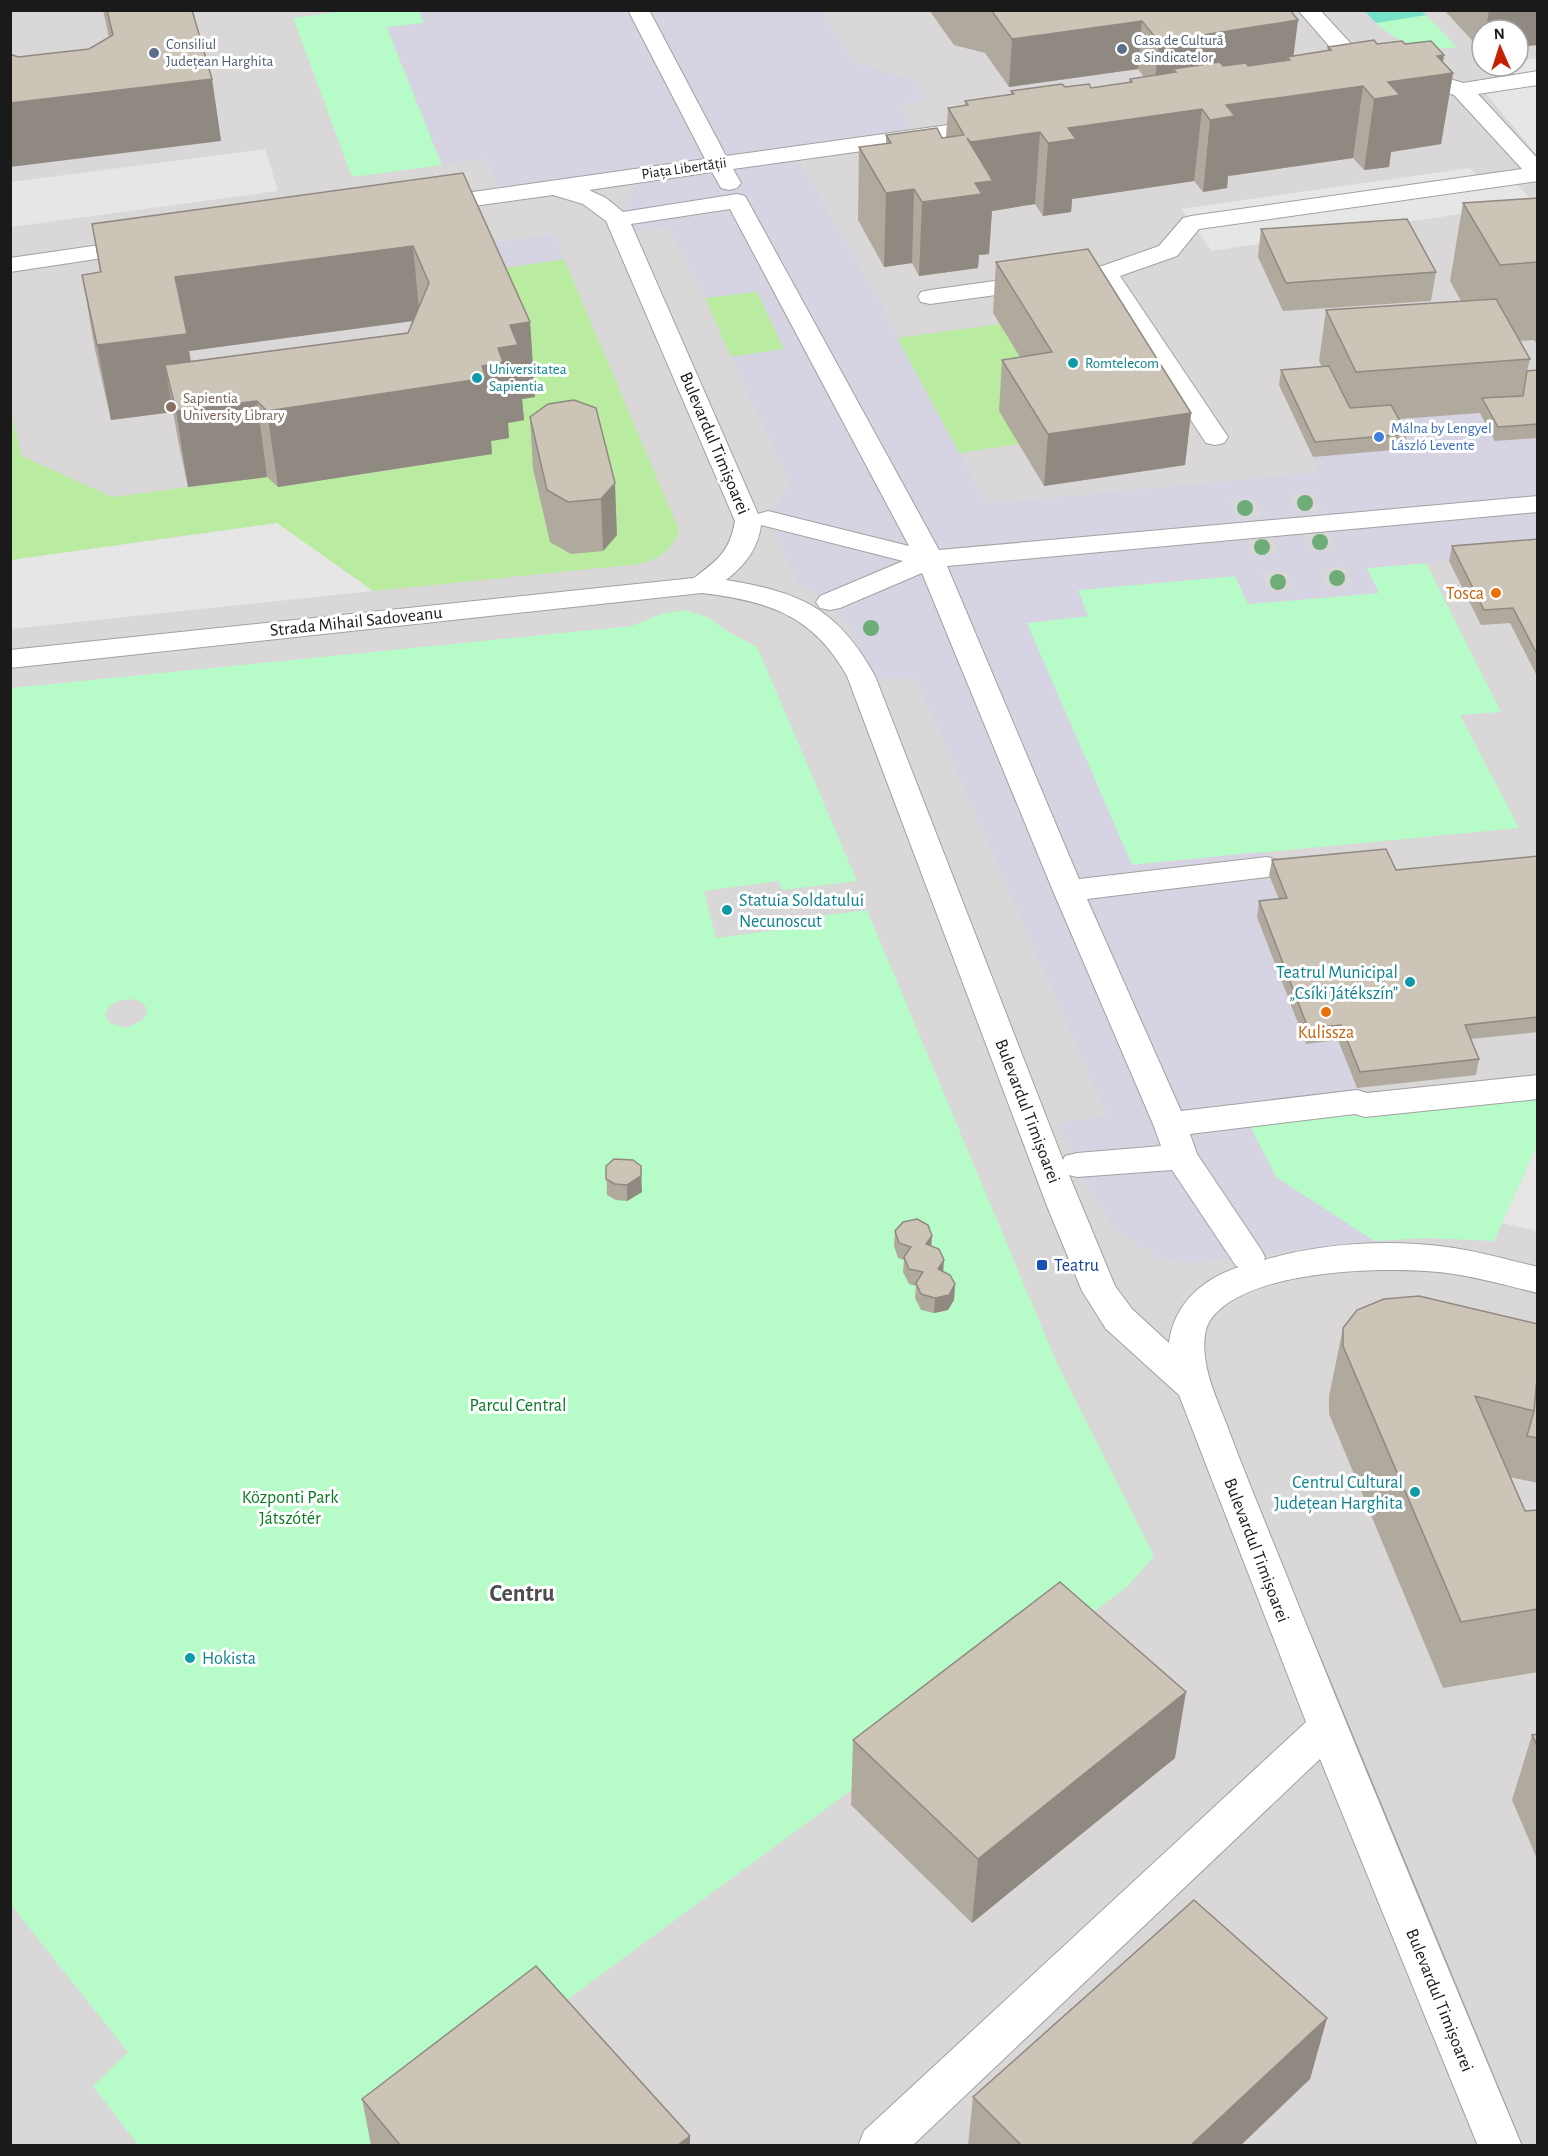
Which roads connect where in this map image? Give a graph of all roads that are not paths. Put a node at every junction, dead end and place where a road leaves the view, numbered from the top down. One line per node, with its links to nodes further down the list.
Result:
1 (638, 10): 6 (street)
2 (1308, 10): 4 (street)
3 (1538, 78): 4 (street)
4 (1462, 90): 7 (street)
5 (1011, 123): 6 (street, Piața Libertății)
6 (720, 164): 8 (street, Piața Libertății); 9 (street)
7 (1538, 174): 14 (street)
8 (552, 187): 10 (street, Piața Libertății); 20 (street, Bulevardul Timișoarei)
9 (736, 201): 11 (street); 19 (street)
10 (406, 208)
11 (627, 218)
12 (161, 243): 13 (street)
13 (10, 265)
14 (1106, 273): 15 (street); 16 (street)
15 (930, 297)
16 (1215, 437)
17 (1538, 504): 19 (street)
18 (768, 519): 19 (street)
19 (930, 559): 21 (street); 24 (street)
20 (702, 585): 22 (street, Strada Mihail Sadoveanu); 31 (street, Bulevardul Timișoarei)
21 (830, 602)
22 (10, 659)
23 (1267, 867): 24 (street)
24 (1068, 891): 26 (street)
25 (1538, 1087): 26 (street)
26 (1170, 1124): 27 (street)
27 (1181, 1156): 28 (street); 29 (street)
28 (1077, 1165)
29 (1248, 1257)
30 (1538, 1280): 31 (street)
31 (1196, 1389): 32 (street, Bulevardul Timișoarei)
32 (1327, 1727): 33 (street); 34 (street, Bulevardul Timișoarei)
33 (880, 2145)
34 (1500, 2145)

